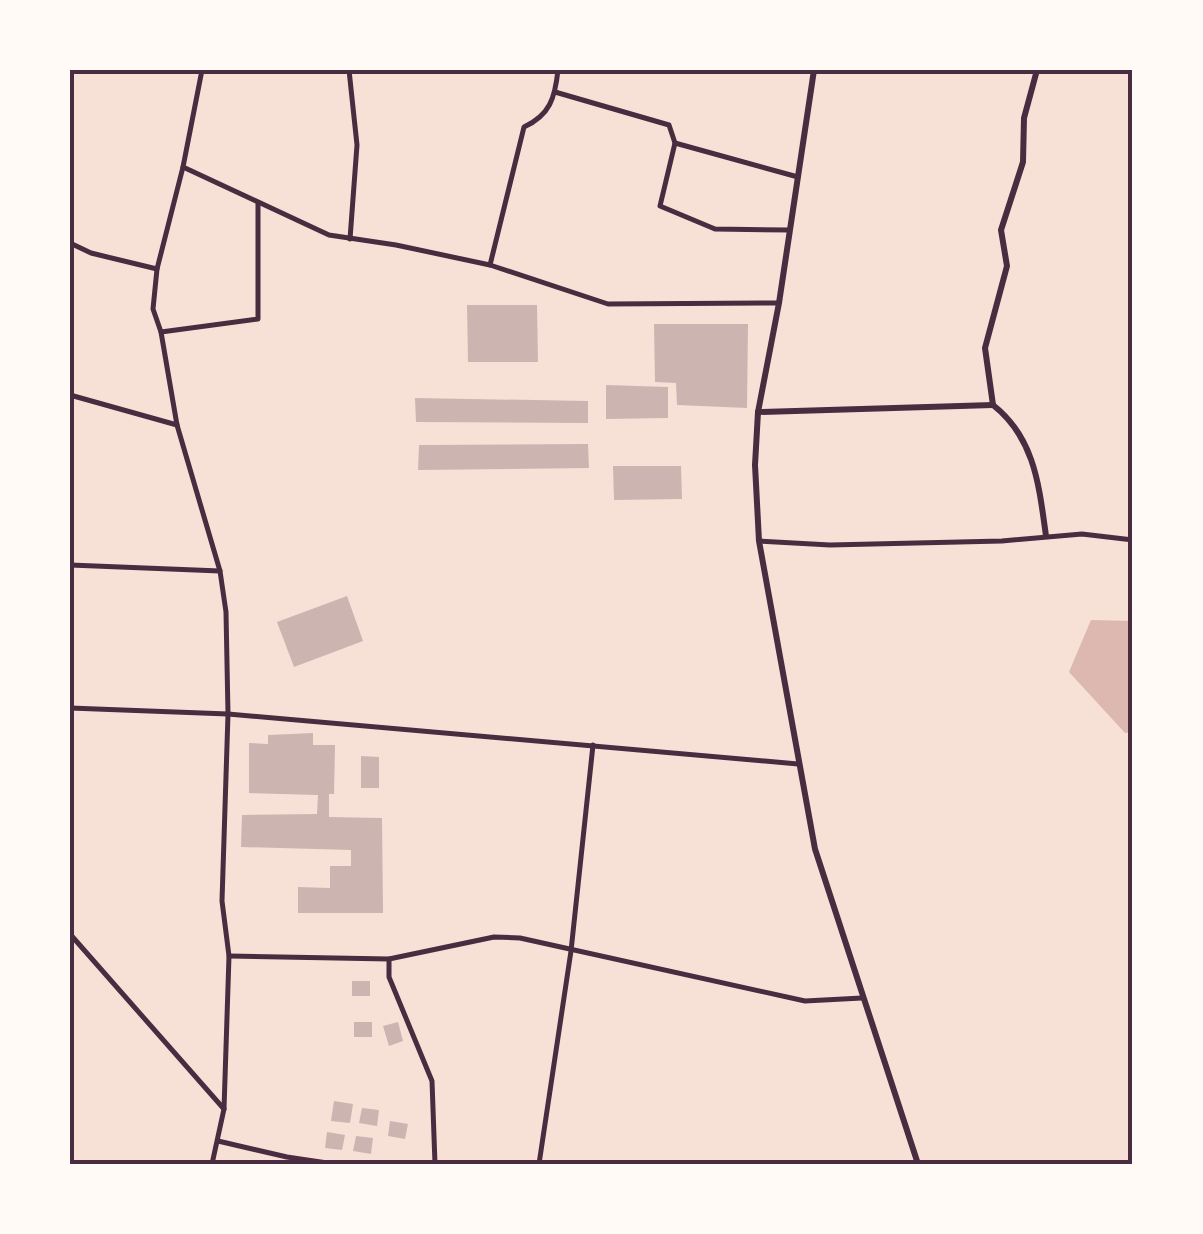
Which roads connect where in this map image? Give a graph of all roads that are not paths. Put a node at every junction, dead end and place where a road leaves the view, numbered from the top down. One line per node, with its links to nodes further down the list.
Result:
1 (202, 70): 8 (street)
2 (349, 70): 12 (street)
3 (558, 70): 6 (street)
4 (814, 70): 9 (street)
5 (1036, 70): 19 (street)
6 (555, 92): 7 (street); 14 (street)
7 (675, 143): 9 (street); 11 (street)
8 (183, 167): 10 (street); 15 (street)
9 (798, 177): 11 (street)
10 (258, 203): 12 (street); 17 (street)
11 (789, 230): 16 (street)
12 (350, 239): 14 (street)
13 (70, 243): 15 (street)
14 (490, 265): 16 (street)
15 (157, 269): 17 (street)
16 (779, 303): 20 (street)
17 (161, 332): 21 (street)
18 (70, 395): 21 (street)
19 (993, 405): 20 (street); 22 (street)
20 (758, 412): 24 (street)
21 (178, 425): 26 (street)
22 (1046, 536): 23 (street); 24 (street)
23 (1133, 540)
24 (759, 541): 30 (street)
25 (70, 564): 26 (street)
26 (220, 571): 28 (street)
27 (70, 708): 28 (street)
28 (228, 714): 29 (street); 33 (street)
29 (593, 745): 30 (street); 32 (street)
30 (798, 764): 35 (street)
31 (70, 934): 36 (street)
32 (571, 952): 34 (street); 35 (street); 41 (street)
33 (229, 956): 34 (street); 36 (street)
34 (388, 960): 40 (street)
35 (862, 998): 42 (street)
36 (224, 1109): 37 (street)
37 (218, 1141): 38 (street); 39 (street)
38 (212, 1164)
39 (334, 1164)
40 (435, 1164)
41 (540, 1164)
42 (918, 1164)

